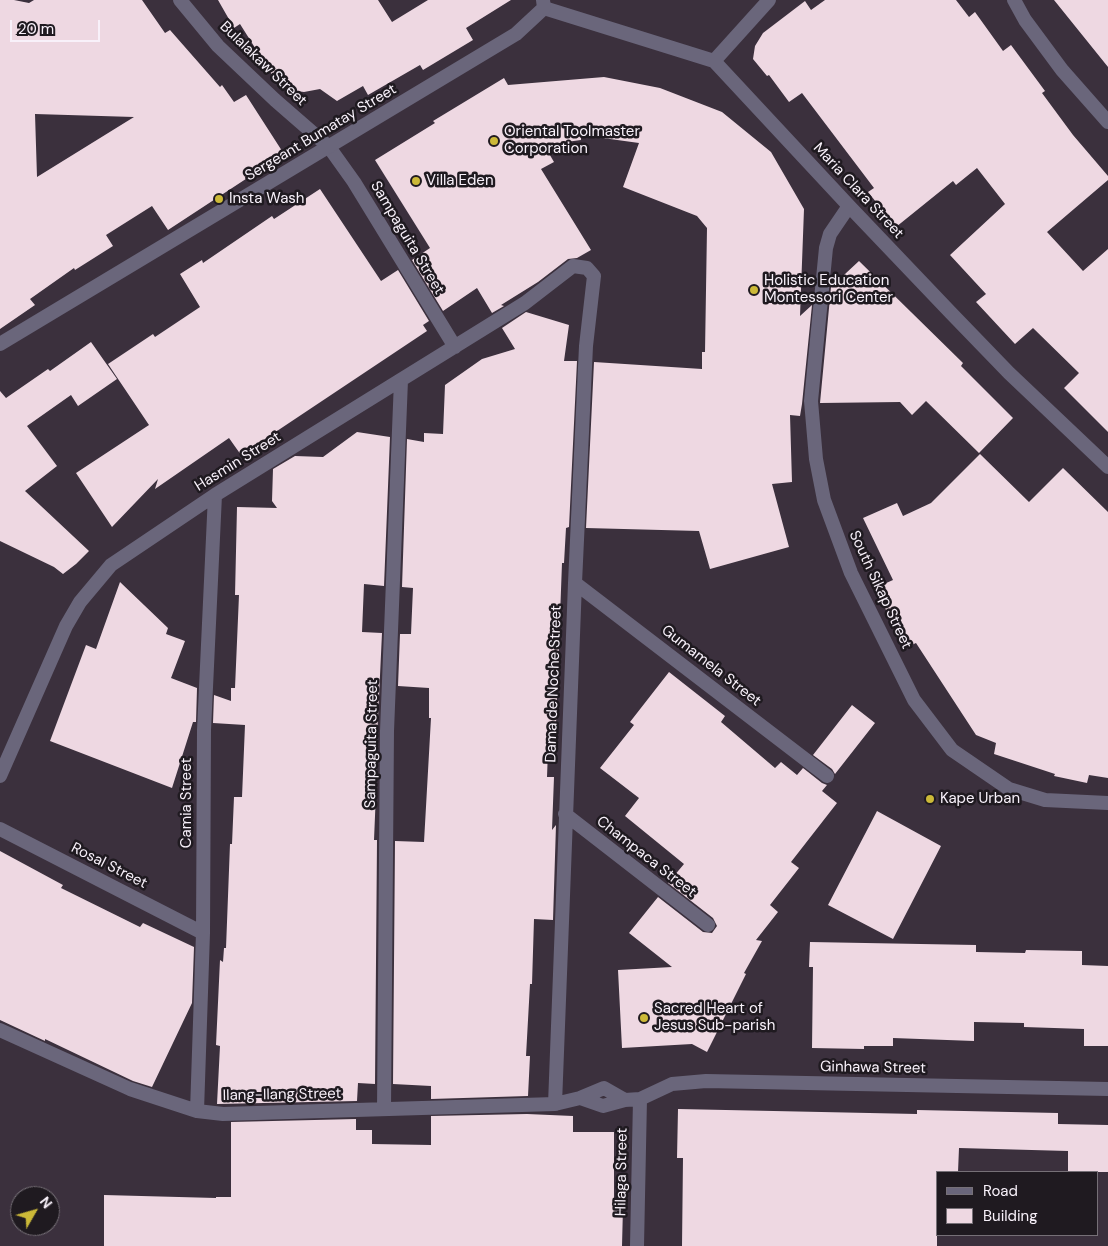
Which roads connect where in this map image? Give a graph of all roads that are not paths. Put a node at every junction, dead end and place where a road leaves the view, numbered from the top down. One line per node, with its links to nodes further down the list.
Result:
1 (180, 0): 7 (street, Bulalakaw Street)
2 (770, 0): 5 (street)
3 (1014, 0): 6 (street)
4 (543, 4): 5 (street, Maria Clara Street); 7 (street, Sergeant Bumatay Street)
5 (714, 61): 8 (street, Maria Clara Street)
6 (1108, 122)
7 (329, 147): 10 (street, Sergeant Bumatay Street); 11 (street, Sampaguita Street)
8 (848, 206): 13 (street, Maria Clara Street); 18 (street, South Sikap Street)
9 (587, 268): 11 (street, Hasmin Street); 15 (street, Dama de Noche Street)
10 (0, 344)
11 (455, 347): 12 (street, Hasmin Street)
12 (401, 380): 14 (street, Hasmin Street); 27 (street, Sampaguita Street)
13 (1108, 467)
14 (215, 495): 16 (street, Hasmin Street); 22 (street, Camia Street)
15 (575, 582): 17 (street, Gumamela Street); 19 (street, Dama de Noche Street)
16 (0, 776)
17 (827, 776)
18 (1108, 803)
19 (565, 814): 21 (street, Champaca Street); 26 (street, Dama de Noche Street)
20 (0, 829): 22 (street, Rosal Street)
21 (708, 925)
22 (202, 933): 28 (street, Camia Street)
23 (0, 1030): 28 (street, Ilang-Ilang Street)
24 (1108, 1089): 25 (street, Ginhawa Street)
25 (640, 1099): 26 (street, Ilang-Ilang Street); 29 (street, Hilaga Street)
26 (555, 1104): 27 (street, Ilang-Ilang Street)
27 (384, 1109): 28 (street, Ilang-Ilang Street)
28 (197, 1111)
29 (637, 1246)

